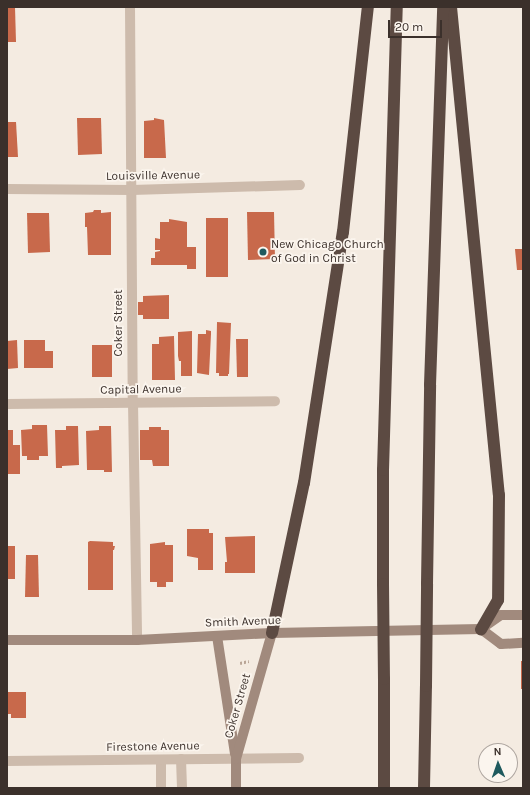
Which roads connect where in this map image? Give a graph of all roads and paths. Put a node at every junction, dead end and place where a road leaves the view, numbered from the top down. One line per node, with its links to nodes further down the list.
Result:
1 (130, 7): 8 (street, Coker Street)
2 (368, 7): 14 (highway)
3 (397, 7): 27 (highway, bridge)
4 (443, 7): 28 (highway, bridge)
5 (451, 7): 13 (highway)
6 (300, 185): 8 (street, Louisville Avenue)
7 (7, 189): 8 (street, Louisville Avenue)
8 (132, 190): 10 (street, Coker Street)
9 (275, 400): 10 (street, Capital Avenue)
10 (133, 403): 11 (street, Capital Avenue); 17 (street, Coker Street)
11 (7, 404)
12 (523, 615): 13 (main road)
13 (481, 629): 14 (main road, Smith Avenue); 18 (main road)
14 (272, 633): 15 (main road, Smith Avenue); 21 (main road, Coker Street)
15 (217, 636): 17 (main road, Smith Avenue); 21 (main road)
16 (7, 640): 17 (main road, Smith Avenue)
17 (137, 640)
18 (523, 643)
19 (299, 758): 21 (street, Firestone Avenue)
20 (181, 759): 21 (street, Firestone Avenue); 22 (street, Firestone Avenue); 25 (street)
21 (236, 759): 26 (main road, Coker Street)
22 (161, 760): 23 (street, Firestone Avenue); 24 (street)
23 (7, 761)
24 (161, 788)
25 (182, 788)
26 (236, 788)
27 (384, 788)
28 (424, 788)

